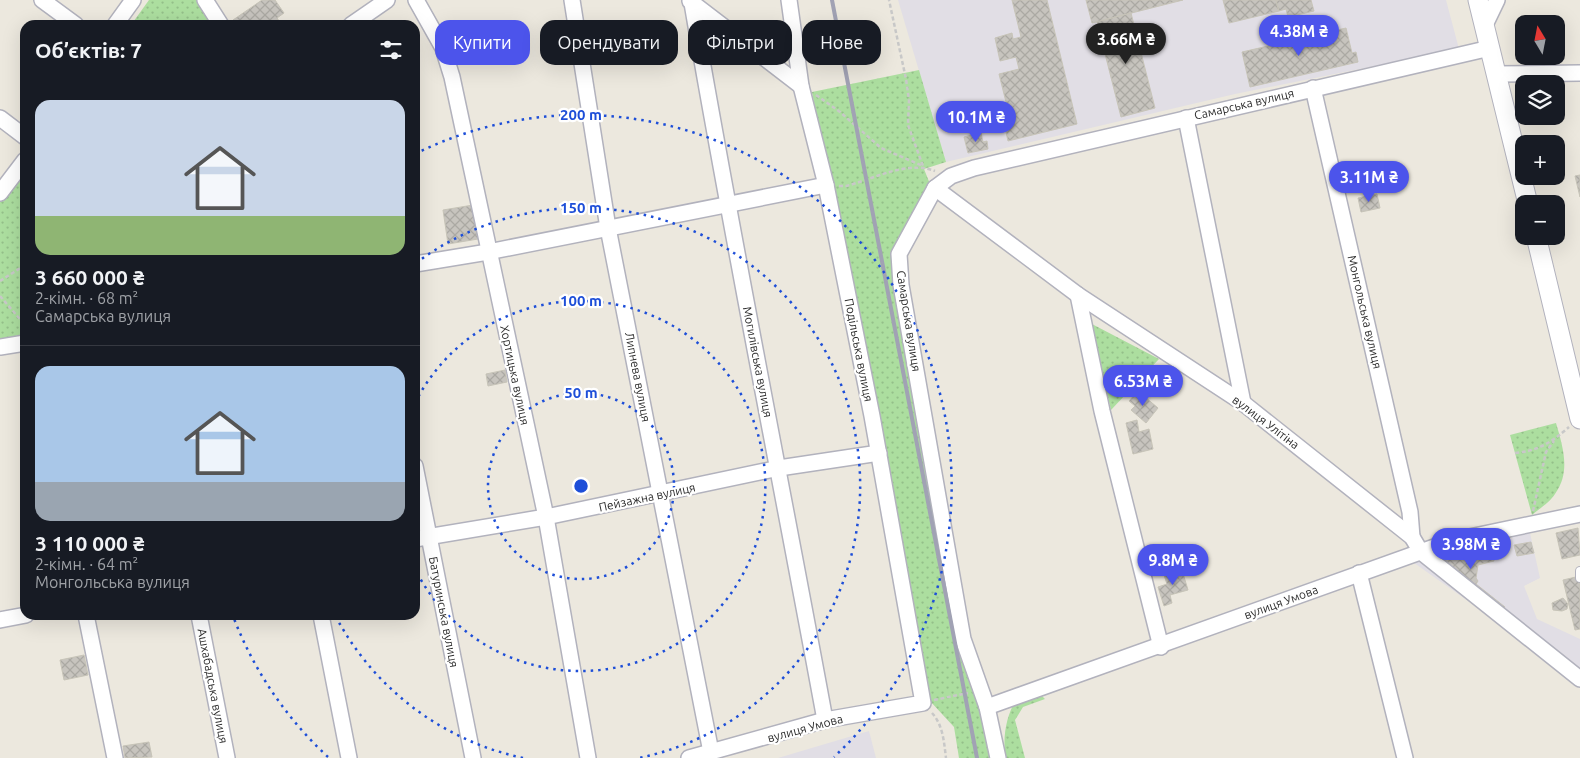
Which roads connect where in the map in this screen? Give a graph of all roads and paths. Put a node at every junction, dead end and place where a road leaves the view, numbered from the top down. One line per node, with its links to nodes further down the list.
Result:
1 (42, 0): 12 (street)
2 (133, 0): 13 (street)
3 (205, 0): 14 (street)
4 (387, 0): 15 (street)
5 (416, 0): 35 (street, Хортицька вулиця)
6 (572, 0): 33 (street, Липнева вулиця)
7 (789, 0): 20 (street, Подільська вулиця)
8 (889, 0): 25 (path)
9 (1478, 0): 16 (street)
10 (1497, 0): 16 (street)
11 (690, 2): 20 (street); 32 (street, Могилівська вулиця)
12 (69, 20)
13 (119, 20)
14 (218, 20)
15 (358, 20)
16 (1485, 24): 17 (street)
17 (1490, 48): 19 (street); 21 (street, Самарська вулиця)
18 (1580, 73): 19 (street)
19 (1497, 74): 31 (street)
20 (801, 86): 25 (path); 28 (street, Подільська вулиця)
21 (1313, 88): 23 (street, Самарська вулиця); 56 (street, Монгольська вулиця)
22 (0, 118): 24 (street)
23 (1186, 118): 27 (street, Самарська вулиця); 44 (street)
24 (20, 133)
25 (923, 166): 27 (path); 28 (path)
26 (20, 167): 30 (street)
27 (951, 176): 29 (street, Самарська вулиця)
28 (826, 185): 32 (street); 48 (street, Подільська вулиця)
29 (935, 188): 39 (street, вулиця Улітіна); 68 (street, Самарська вулиця)
30 (0, 193)
31 (1526, 195)
32 (727, 206): 33 (street); 49 (street, Могилівська вулиця)
33 (608, 228): 35 (street); 50 (street, Липнева вулиця)
34 (1538, 245): 45 (street)
35 (488, 252): 36 (street); 53 (street, Хортицька вулиця)
36 (420, 263)
37 (20, 268): 38 (path)
38 (0, 281)
39 (1078, 295): 44 (street, вулиця Улітіна); 66 (street)
40 (0, 296): 41 (path)
41 (20, 319)
42 (20, 344): 43 (street)
43 (0, 347)
44 (1243, 403): 56 (street, вулиця Улітіна)
45 (1580, 419): 46 (path)
46 (1554, 441): 47 (path); 54 (path)
47 (1515, 452)
48 (879, 454): 49 (street, Пейзажна вулиця); 69 (street, Подільська вулиця)
49 (779, 468): 50 (street, Пейзажна вулиця); 71 (street, Могилівська вулиця)
50 (661, 495): 53 (street, Пейзажна вулиця); 72 (street, Липнева вулиця)
51 (1580, 514): 54 (street, вулиця Умова)
52 (420, 517): 55 (street, Батуринська вулиця)
53 (546, 517): 55 (street, Пейзажна вулиця); 77 (street, Хортицька вулиця)
54 (1528, 525): 57 (street, вулиця Умова)
55 (422, 537): 76 (street, Батуринська вулиця)
56 (1412, 537): 57 (street, вулиця Улітіна)
57 (1421, 552): 59 (street, вулиця Умова); 67 (street, вулиця Улітіна)
58 (1580, 571): 60 (lane)
59 (1359, 573): 66 (street, вулиця Умова); 81 (street)
60 (1580, 578)
61 (20, 616): 62 (street)
62 (0, 620)
63 (87, 620): 73 (street)
64 (200, 620): 74 (street, Ашхабадська вулиця)
65 (322, 620): 75 (street)
66 (1161, 647): 70 (street, вулиця Умова)
67 (1580, 679)
68 (981, 689): 69 (path); 70 (street, Самарська вулиця)
69 (923, 702): 71 (street, вулиця Умова); 79 (path)
70 (987, 707): 80 (street, Самарська вулиця)
71 (825, 720): 72 (street, вулиця Умова)
72 (712, 755): 78 (street, вулиця Умова)
73 (115, 758)
74 (227, 758)
75 (349, 758)
76 (473, 758)
77 (588, 758)
78 (689, 758)
79 (946, 758)
80 (998, 758)
81 (1405, 758)

